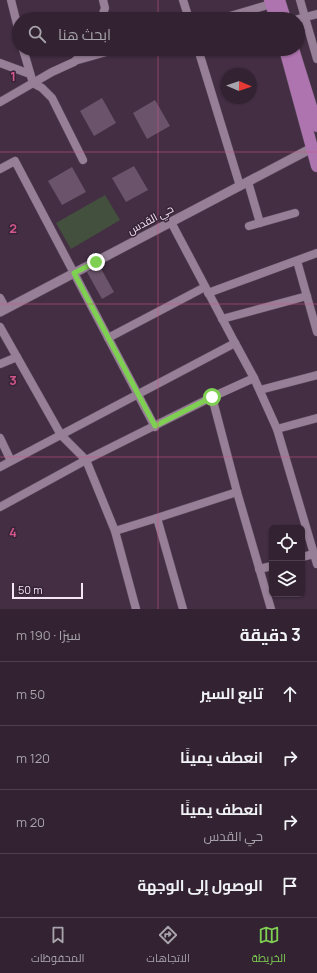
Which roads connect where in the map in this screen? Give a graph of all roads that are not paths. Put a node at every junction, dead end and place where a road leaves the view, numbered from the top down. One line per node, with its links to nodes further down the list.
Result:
1 (10, 0): 6 (street)
2 (103, 0): 7 (street)
3 (183, 0): 8 (street)
4 (300, 0): 12 (street)
5 (273, 1): 9 (street); 10 (main road); 11 (main road)
6 (13, 12)
7 (104, 12)
8 (186, 12)
9 (241, 12)
10 (275, 12)
11 (280, 12)
12 (301, 12)
13 (317, 14): 14 (street)
14 (305, 17)
15 (305, 28): 22 (street)
16 (25, 56): 25 (street)
17 (80, 56): 23 (street)
18 (94, 56): 23 (street)
19 (200, 56): 33 (street)
20 (287, 56): 29 (main road)
21 (295, 56): 28 (main road)
22 (317, 59)
23 (74, 62): 26 (street)
24 (0, 63): 25 (street)
25 (30, 74): 26 (street)
26 (33, 83): 27 (street); 30 (street)
27 (0, 102)
28 (317, 126)
29 (314, 148): 31 (main road); 33 (street, حي القدس)
30 (83, 160)
31 (317, 166)
32 (0, 169): 40 (street)
33 (244, 184): 35 (street, حي القدس); 36 (street)
34 (295, 213): 36 (street)
35 (171, 222): 40 (street, حي القدس); 41 (street)
36 (260, 223): 37 (street)
37 (248, 226)
38 (317, 253): 39 (street)
39 (297, 260): 41 (street); 42 (street)
40 (74, 273): 44 (street, حي القدس); 48 (street)
41 (207, 290): 45 (street); 48 (street)
42 (307, 296): 45 (street); 47 (street)
43 (0, 298): 44 (street)
44 (3, 310)
45 (222, 319): 49 (street)
46 (0, 327): 50 (street)
47 (317, 332)
48 (108, 338): 55 (street)
49 (234, 342): 53 (street); 55 (street)
50 (17, 357): 51 (street); 60 (street)
51 (0, 364)
52 (317, 375): 54 (street)
53 (254, 378): 54 (street); 56 (street)
54 (260, 390): 59 (street)
55 (138, 394): 58 (street); 60 (street)
56 (212, 397): 58 (street); 65 (street)
57 (317, 418): 59 (street)
58 (155, 426): 62 (street)
59 (276, 429): 69 (street)
60 (61, 435): 62 (street); 63 (street)
61 (0, 438): 63 (street)
62 (86, 460): 66 (street); 68 (street)
63 (11, 461): 64 (street)
64 (0, 467)
65 (237, 492): 67 (street); 73 (street)
66 (0, 507)
67 (156, 518): 68 (street); 75 (street)
68 (115, 531): 74 (street)
69 (314, 554): 70 (street); 71 (street)
70 (305, 556)
71 (317, 564)
72 (269, 567): 73 (street)
73 (259, 569): 76 (street)
74 (136, 609)
75 (184, 609)
76 (271, 609)

